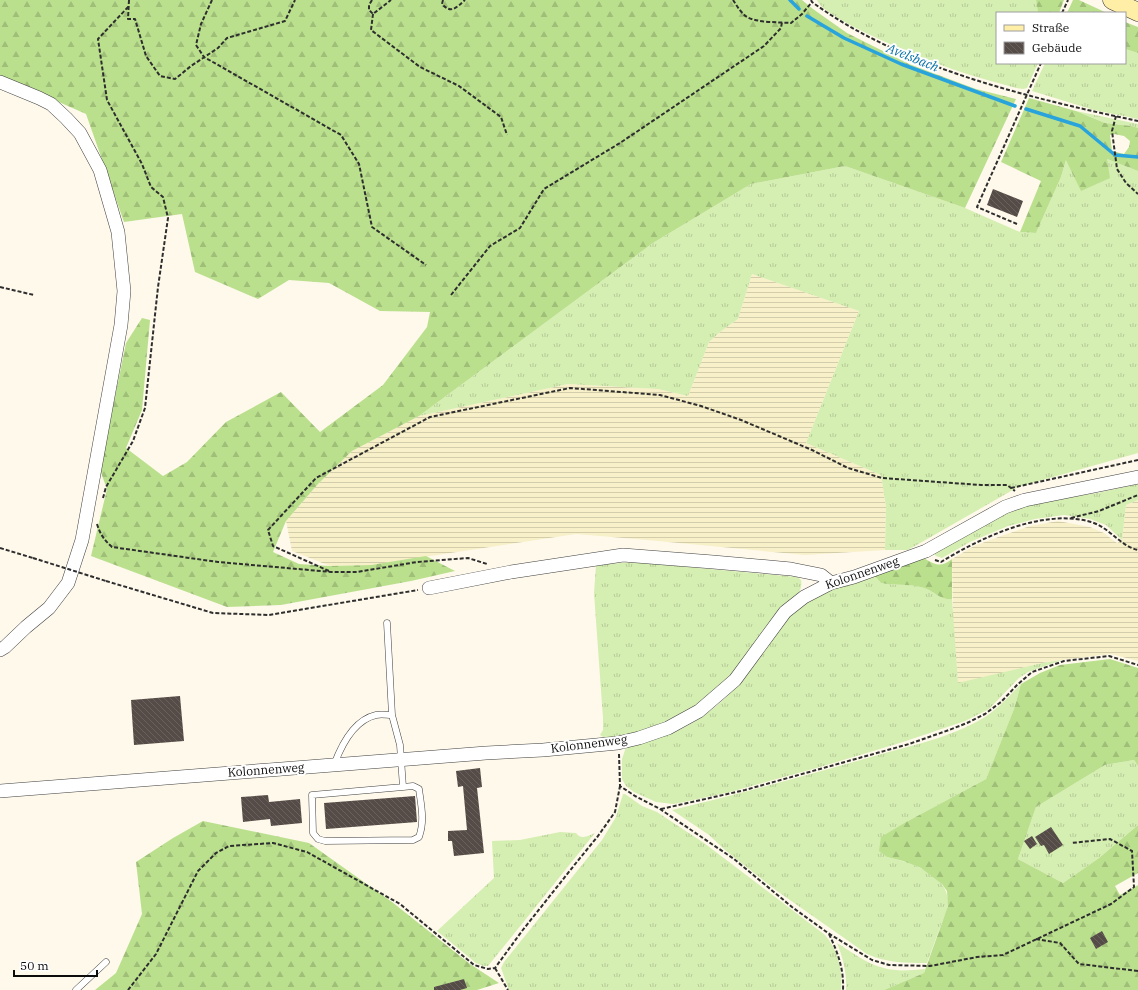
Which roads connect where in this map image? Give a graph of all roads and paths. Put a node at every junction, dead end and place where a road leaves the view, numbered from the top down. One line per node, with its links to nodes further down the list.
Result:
1 (129, 0): 12 (path)
2 (212, 0): 17 (path)
3 (295, 0): 17 (path)
4 (372, 0): 15 (path)
5 (391, 0): 15 (path)
6 (443, 0): 7 (path)
7 (465, 0)
8 (733, 0): 16 (path)
9 (1068, 0): 13 (path)
10 (1112, 0): 14 (main road)
11 (811, 1): 16 (path); 20 (path)
12 (129, 6): 17 (path); 34 (path)
13 (1062, 12)
14 (1138, 12)
15 (373, 14): 23 (path)
16 (782, 22): 29 (path)
17 (204, 57): 26 (path)
18 (1041, 64): 20 (path)
19 (0, 82): 46 (street)
20 (1026, 94): 21 (path); 25 (path)
21 (1116, 116): 22 (path); 24 (path)
22 (1138, 121)
23 (507, 135)
24 (1138, 194)
25 (1017, 224)
26 (426, 265)
27 (0, 287): 28 (path)
28 (34, 295)
29 (451, 295)
30 (1138, 460): 32 (path)
31 (1138, 477): 35 (street, Kolonnenweg)
32 (1011, 488): 35 (path); 42 (path)
33 (1138, 496): 37 (path)
34 (102, 500)
35 (1025, 500): 39 (street, Kolonnenweg)
36 (96, 519): 42 (path)
37 (1070, 519): 39 (path); 40 (path)
38 (0, 548): 44 (path, bridge)
39 (926, 550): 43 (street, Kolonnenweg)
40 (1138, 550)
41 (490, 565): 42 (path)
42 (332, 572)
43 (831, 583): 44 (street); 49 (street, Kolonnenweg)
44 (429, 588)
45 (387, 623): 48 (lane)
46 (0, 650)
47 (1138, 665): 55 (path)
48 (392, 715): 50 (lane); 51 (lane)
49 (618, 743): 50 (street, Kolonnenweg); 52 (path)
50 (401, 760): 51 (street, Kolonnenweg); 53 (lane)
51 (334, 765): 54 (street, Kolonnenweg)
52 (620, 786): 55 (path); 62 (path)
53 (403, 787): 53 (lane)
54 (0, 791)
55 (660, 809): 59 (path)
56 (1070, 843): 58 (path)
57 (1138, 885): 58 (path)
58 (1134, 886): 60 (path)
59 (828, 933): 60 (path); 67 (path)
60 (1035, 939): 63 (path)
61 (106, 962): 64 (lane)
62 (496, 968): 65 (path); 66 (path)
63 (1138, 971)
64 (76, 990)
65 (128, 990)
66 (508, 990)
67 (843, 990)

